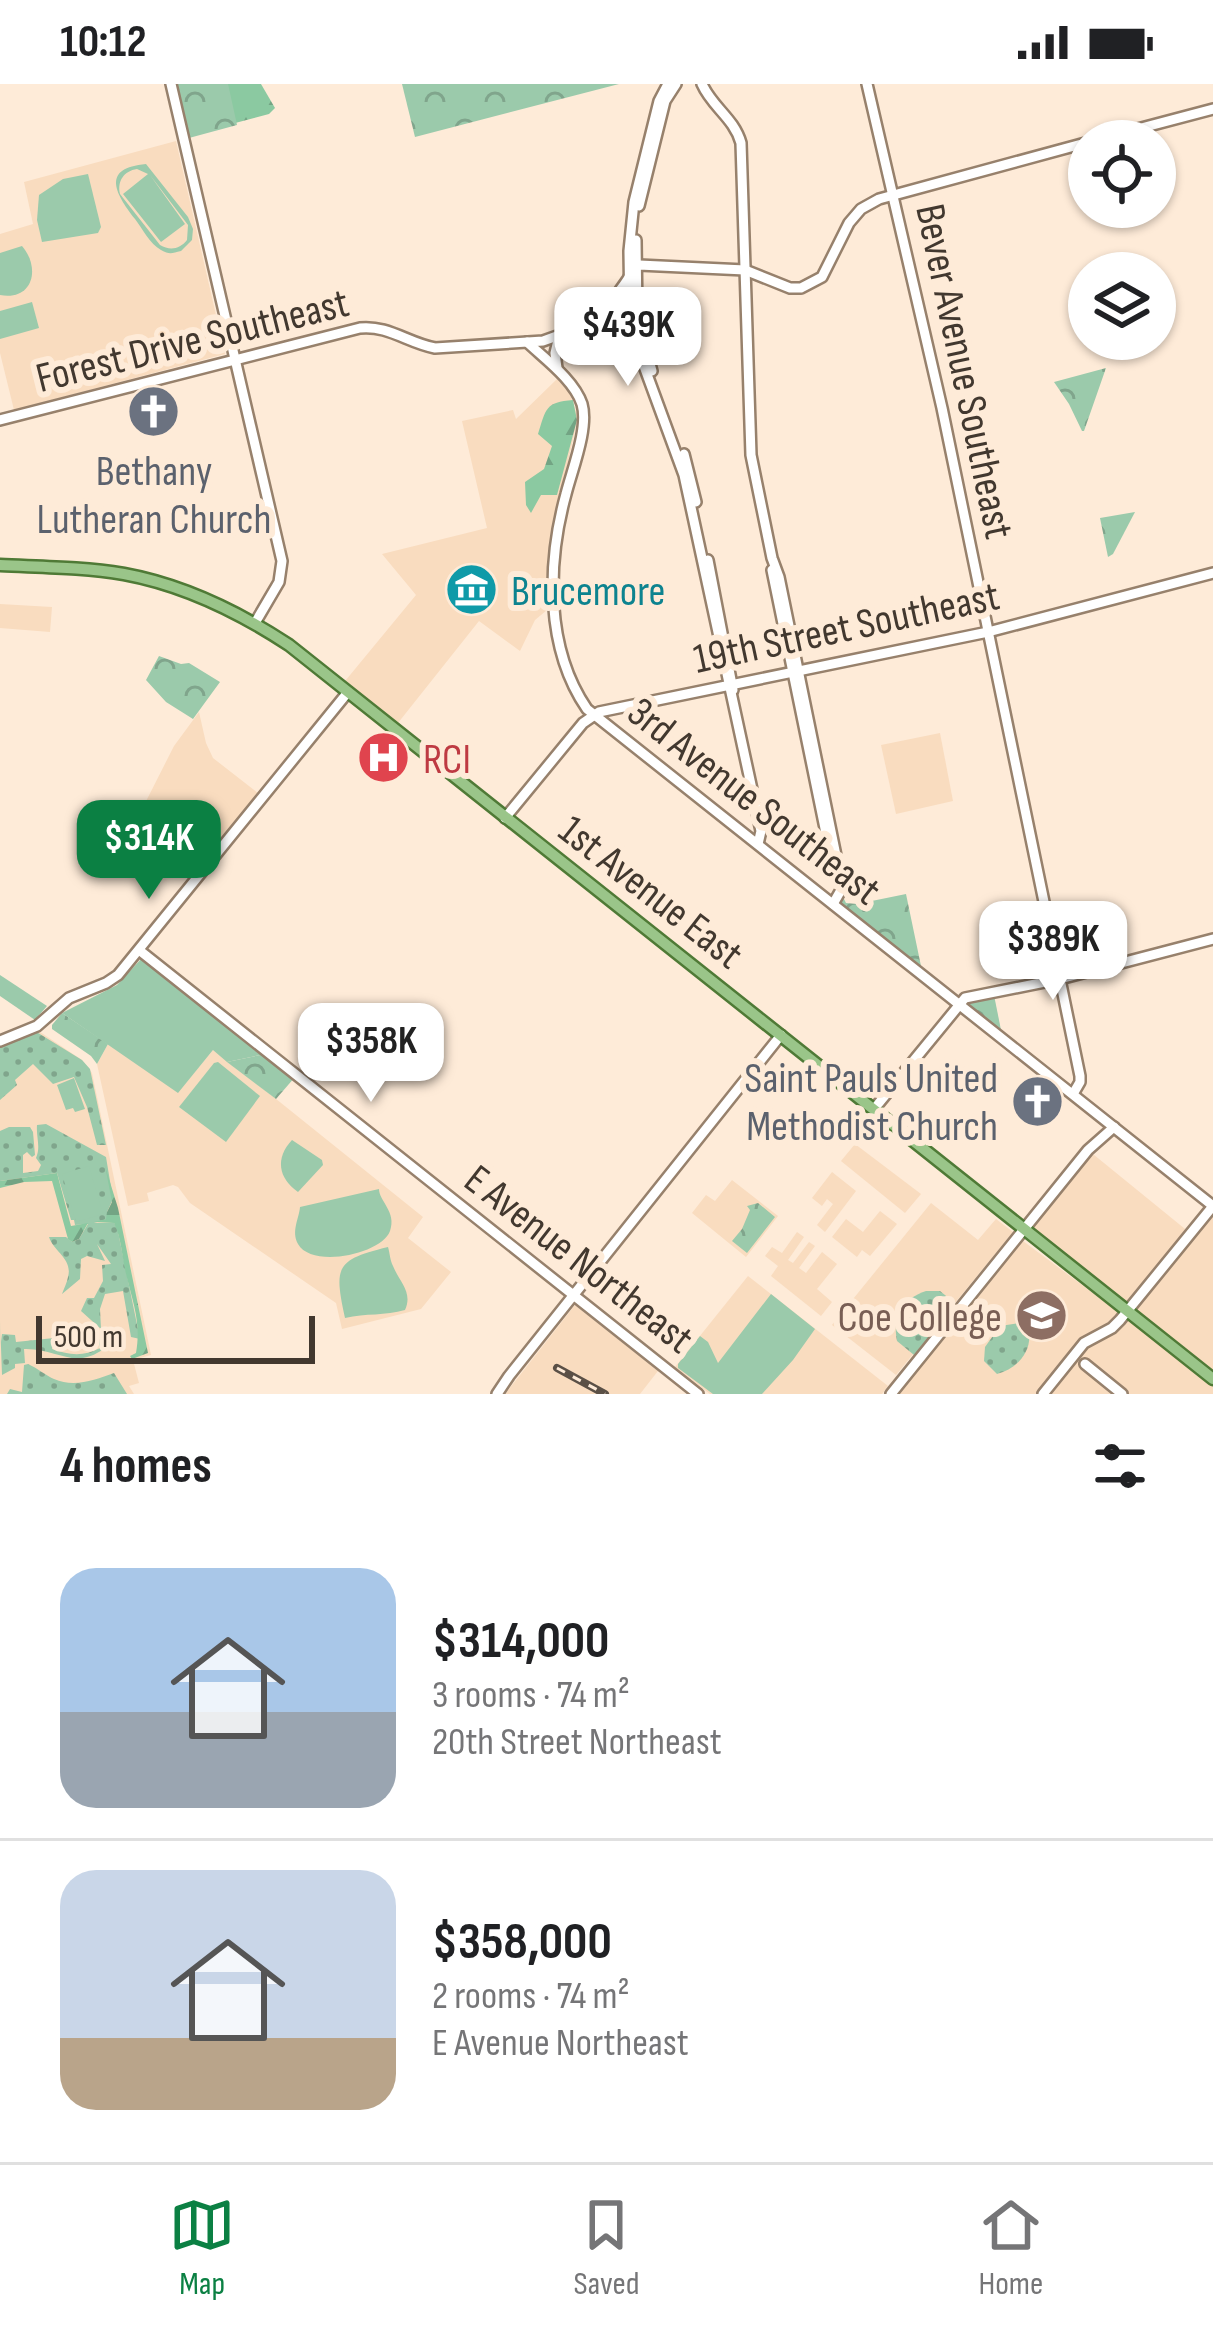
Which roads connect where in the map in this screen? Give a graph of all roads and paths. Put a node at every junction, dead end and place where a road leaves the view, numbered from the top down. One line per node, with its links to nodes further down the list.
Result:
1 (171, 84): 16 (street)
2 (672, 84): 9 (street); 11 (street)
3 (702, 84): 10 (street)
4 (867, 84): 8 (street, Bever Avenue Southeast)
5 (1213, 110): 6 (street)
6 (1173, 120)
7 (1068, 147): 8 (street)
8 (893, 194): 10 (street); 22 (street, Bever Avenue Southeast)
9 (635, 266): 10 (street); 11 (street, Forest Drive Southeast); 13 (street)
10 (745, 270): 23 (street)
11 (629, 280): 12 (street, Forest Drive Southeast); 13 (street)
12 (605, 308): 13 (street); 14 (street, Forest Drive Southeast)
13 (634, 316): 24 (street)
14 (559, 336): 15 (street, Forest Drive Southeast); 17 (street)
15 (527, 342): 16 (street, Forest Drive Southeast); 17 (street)
16 (234, 359): 18 (street, Forest Drive Southeast); 21 (street)
17 (559, 373): 27 (street)
18 (0, 420)
19 (0, 565): 21 (main road, 1st Avenue East)
20 (1213, 573): 22 (street, 19th Street Southeast)
21 (255, 623): 25 (main road, 1st Avenue East)
22 (988, 632): 23 (street, 19th Street Southeast); 36 (street, Bever Avenue Southeast)
23 (795, 671): 24 (street, 19th Street Southeast); 33 (street)
24 (731, 688): 26 (street, 19th Street Southeast); 32 (street)
25 (348, 692): 30 (main road, 1st Avenue East); 35 (street)
26 (609, 710): 27 (street, 19th Street Southeast); 28 (street)
27 (593, 715): 28 (street, 3rd Avenue Southeast); 29 (street)
28 (608, 726): 32 (street, 3rd Avenue Southeast)
29 (526, 793): 30 (street); 31 (street)
30 (484, 801): 31 (main road, 1st Avenue East)
31 (505, 818): 38 (main road, 1st Avenue East)
32 (758, 844): 33 (street, 3rd Avenue Southeast)
33 (836, 900): 37 (street, 3rd Avenue Southeast)
34 (1213, 939): 36 (street)
35 (139, 950): 39 (street); 45 (street, E Avenue Northeast)
36 (1060, 979): 37 (street); 40 (street, Bever Avenue Southeast)
37 (959, 1004): 40 (street, 3rd Avenue Southeast); 41 (street)
38 (781, 1035): 41 (main road, 1st Avenue East); 45 (street)
39 (0, 1041)
40 (1072, 1094): 42 (street, 3rd Avenue Southeast)
41 (874, 1109): 44 (main road, 1st Avenue East)
42 (1114, 1127): 43 (street, 3rd Avenue Southeast); 44 (street)
43 (1213, 1206): 46 (street)
44 (1025, 1228): 46 (main road, 1st Avenue East); 53 (street)
45 (574, 1295): 51 (street); 52 (street, E Avenue Northeast)
46 (1128, 1312): 47 (street); 50 (main road, 1st Avenue East)
47 (1080, 1348): 48 (street); 49 (street)
48 (1085, 1364): 49 (street); 55 (street)
49 (1065, 1366): 54 (street)
50 (1213, 1379)
51 (497, 1394)
52 (698, 1394)
53 (891, 1394)
54 (1043, 1394)
55 (1122, 1394)

